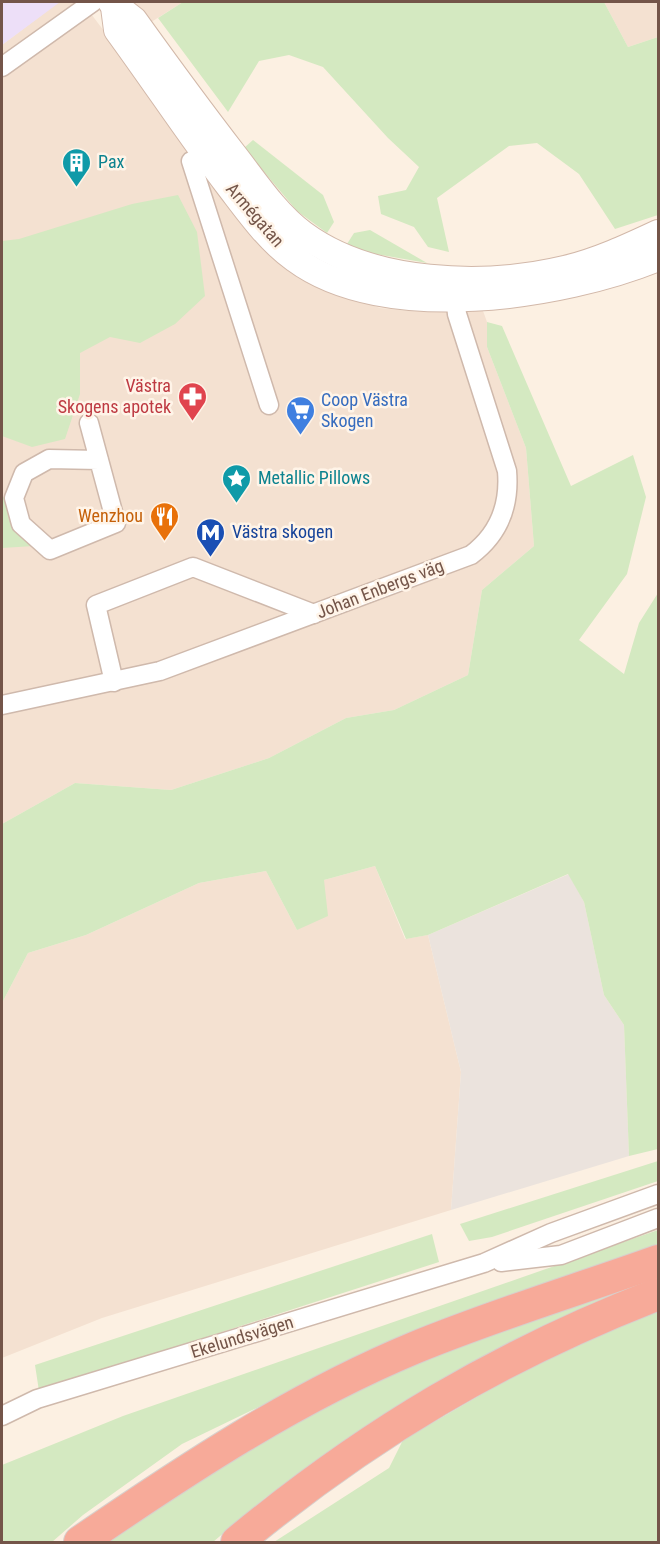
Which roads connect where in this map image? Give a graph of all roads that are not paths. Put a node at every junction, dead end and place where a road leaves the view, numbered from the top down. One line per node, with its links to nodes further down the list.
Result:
1 (106, 3): 2 (street); 6 (street, Armégatan)
2 (2, 67)
3 (191, 161): 7 (street)
4 (658, 233): 5 (street, Armégatan)
5 (642, 257): 6 (street, Armégatan)
6 (454, 287): 10 (street, Johan Enbergs väg)
7 (269, 405)
8 (89, 423): 9 (street)
9 (99, 460): 9 (street)
10 (314, 614): 11 (street, Johan Enbergs väg); 11 (street)
11 (114, 682): 12 (street, Johan Enbergs väg)
12 (2, 705)
13 (658, 1194): 16 (street, Ekelundsvägen)
14 (658, 1218): 16 (street, Ekelundsvägen)
15 (658, 1261): 19 (highway)
16 (484, 1263): 18 (street, Ekelundsvägen)
17 (658, 1294): 20 (highway)
18 (2, 1416)
19 (80, 1542)
20 (237, 1542)

